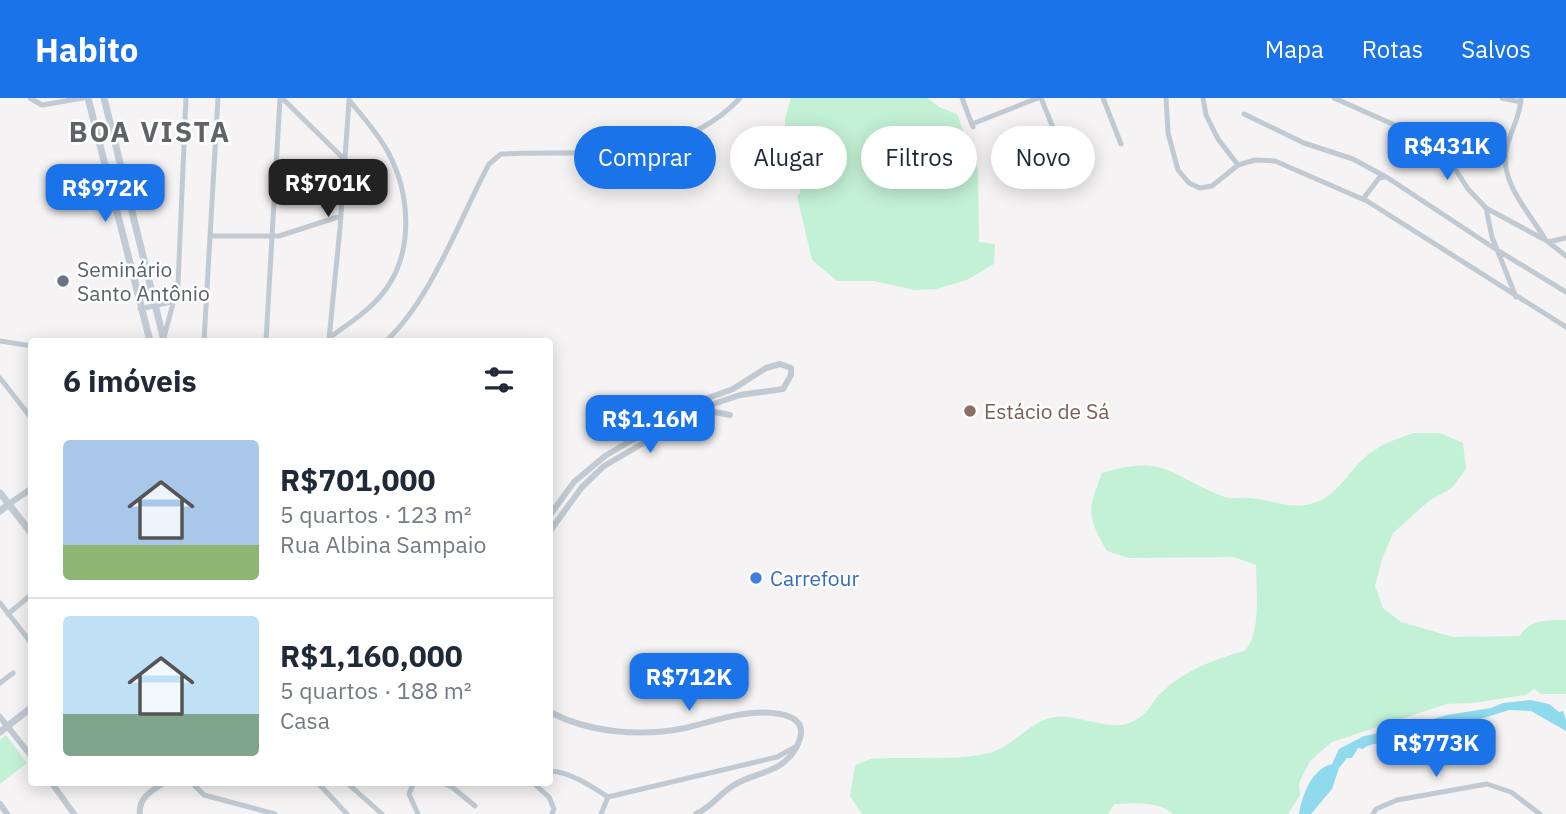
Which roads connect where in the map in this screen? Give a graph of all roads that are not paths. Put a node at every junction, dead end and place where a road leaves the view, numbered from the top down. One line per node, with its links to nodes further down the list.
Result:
1 (30, 98): 2 (street)
2 (85, 98): 24 (main road)
3 (104, 98): 23 (main road)
4 (186, 98): 36 (street)
5 (218, 98): 28 (street)
6 (281, 98): 20 (street); 29 (street)
7 (740, 98): 47 (street)
8 (962, 98): 9 (street)
9 (1040, 98): 18 (street)
10 (1103, 98): 19 (street)
11 (1166, 98): 21 (street)
12 (1203, 98): 21 (street)
13 (1334, 98): 26 (street)
14 (1502, 98): 16 (street)
15 (349, 99): 20 (street); 46 (street)
16 (1521, 100): 31 (street)
17 (1244, 114): 22 (street)
18 (1052, 126)
19 (1121, 144)
20 (345, 160): 27 (street)
21 (1238, 165): 25 (street)
22 (1385, 177): 25 (street); 32 (street)
23 (126, 188): 24 (main road); 37 (main road)
24 (112, 194): 38 (main road)
25 (1363, 199): 35 (street)
26 (1486, 208): 31 (street); 32 (street)
27 (341, 216): 29 (street); 45 (street)
28 (212, 236): 29 (street); 43 (street)
29 (271, 237): 44 (street)
30 (1566, 238): 31 (street)
31 (1547, 241): 33 (street)
32 (1497, 250): 34 (street); 35 (street)
33 (1566, 256)
34 (1566, 292)
35 (1516, 297): 39 (street)
36 (176, 301): 37 (street); 42 (street)
37 (155, 305): 38 (street); 41 (main road)
38 (140, 309): 40 (main road)
39 (1566, 327)
40 (149, 338)
41 (163, 338)
42 (165, 338)
43 (204, 338)
44 (266, 338)
45 (329, 338)
46 (332, 338)
47 (389, 338)
48 (0, 341): 49 (street)
49 (28, 345)
50 (0, 378): 53 (street)
51 (733, 388): 52 (street); 52 (street); 60 (street)
52 (732, 397): 54 (street)
53 (28, 414)
54 (693, 415): 55 (street); 61 (street)
55 (730, 415)
56 (28, 491): 58 (street)
57 (0, 493): 58 (main road)
58 (9, 504): 59 (main road); 62 (main road)
59 (0, 511)
60 (553, 511)
61 (553, 527)
62 (28, 529)
63 (28, 597): 65 (street)
64 (0, 603): 65 (street)
65 (8, 614): 66 (street)
66 (28, 639)
67 (13, 673): 68 (street)
68 (0, 683)
69 (28, 710): 72 (main road)
70 (553, 713): 74 (street)
71 (0, 718): 72 (street)
72 (7, 727): 73 (main road); 75 (street)
73 (0, 732)
74 (797, 745): 85 (street); 97 (street)
75 (28, 752)
76 (553, 771): 85 (street)
77 (54, 786): 89 (street)
78 (159, 786): 90 (street)
79 (195, 786): 91 (street)
80 (321, 786): 92 (street)
81 (350, 786): 93 (street)
82 (412, 786): 94 (street)
83 (450, 786): 87 (street)
84 (537, 786): 95 (street)
85 (608, 797): 96 (street)
86 (0, 804): 88 (street)
87 (475, 806)
88 (7, 814)
89 (74, 814)
90 (141, 814)
91 (275, 814)
92 (347, 814)
93 (382, 814)
94 (418, 814)
95 (552, 814)
96 (601, 814)
97 (696, 814)
98 (1373, 814): 99 (street)
99 (1540, 814)

